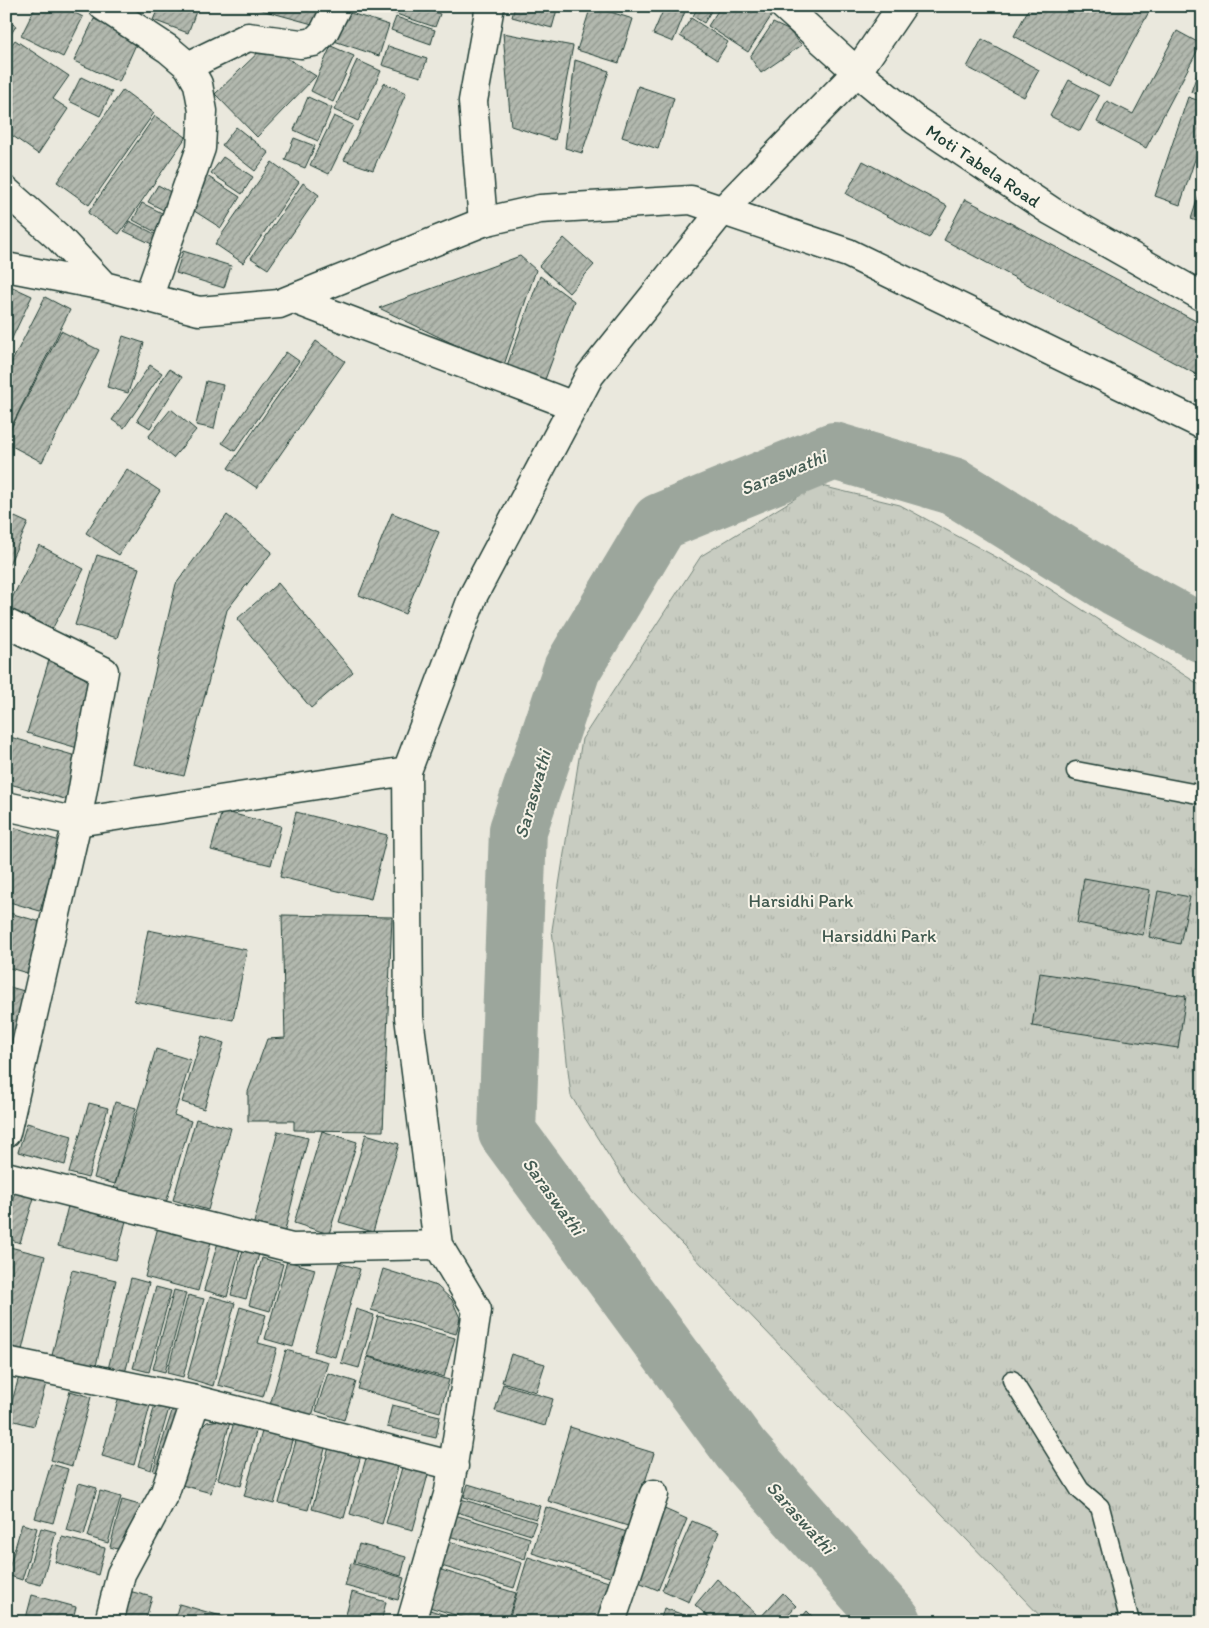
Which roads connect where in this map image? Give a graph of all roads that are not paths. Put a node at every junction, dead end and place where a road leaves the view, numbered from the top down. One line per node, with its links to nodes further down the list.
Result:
1 (103, 6): 6 (street)
2 (337, 6): 6 (street)
3 (490, 6): 10 (street)
4 (784, 6): 7 (street, Moti Tabela Road)
5 (902, 6): 7 (street)
6 (188, 66): 14 (street)
7 (857, 72): 9 (street); 13 (street, Moti Tabela Road)
8 (6, 192): 12 (street)
9 (722, 210): 10 (street); 16 (street); 17 (street)
10 (484, 222): 15 (street)
11 (6, 267): 12 (street)
12 (104, 286): 14 (street)
13 (1203, 297)
14 (148, 298): 15 (street)
15 (293, 299): 16 (street)
16 (574, 406): 19 (street)
17 (1203, 425)
18 (6, 623): 23 (street)
19 (407, 771): 23 (street); 26 (street)
20 (1076, 771): 21 (lane)
21 (1203, 795)
22 (6, 806): 23 (street)
23 (77, 822): 24 (street)
24 (6, 1133)
25 (6, 1176): 26 (street)
26 (438, 1245): 30 (street)
27 (6, 1361): 29 (street)
28 (1012, 1380): 35 (lane)
29 (196, 1400): 30 (street); 32 (street)
30 (454, 1466): 33 (street)
31 (654, 1494): 34 (street)
32 (109, 1622)
33 (411, 1622)
34 (611, 1622)
35 (1130, 1622)

